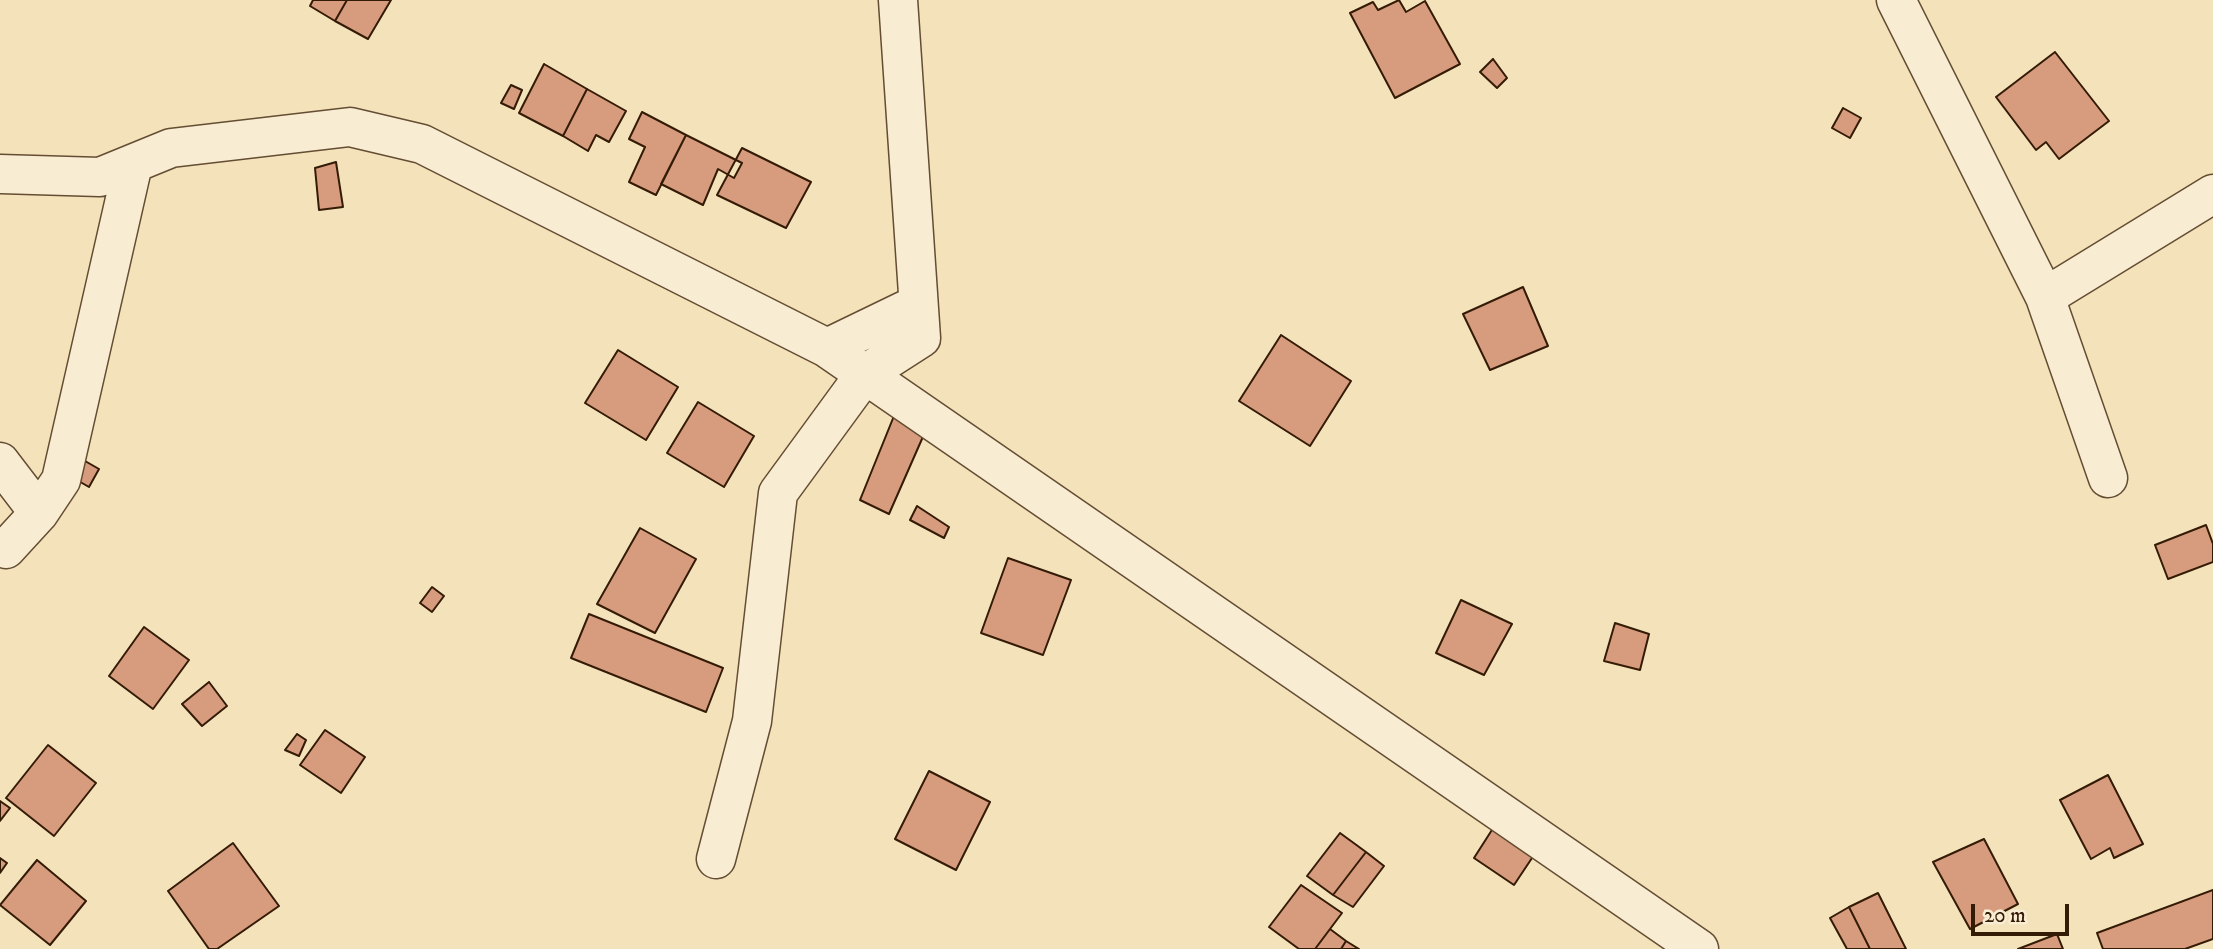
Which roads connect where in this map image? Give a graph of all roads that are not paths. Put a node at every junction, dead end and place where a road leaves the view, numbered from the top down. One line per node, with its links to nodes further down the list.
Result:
1 (898, 0): 7 (street)
2 (1896, 0): 6 (street)
3 (133, 164): 4 (street); 8 (street); 12 (street)
4 (0, 174)
5 (2213, 194): 6 (street)
6 (2045, 297): 11 (street)
7 (918, 304): 8 (street); 9 (street)
8 (827, 348): 9 (street)
9 (865, 374): 14 (street); 15 (street)
10 (0, 462): 12 (street)
11 (2108, 478)
12 (39, 513): 13 (street)
13 (6, 549)
14 (716, 859)
15 (1699, 949)

